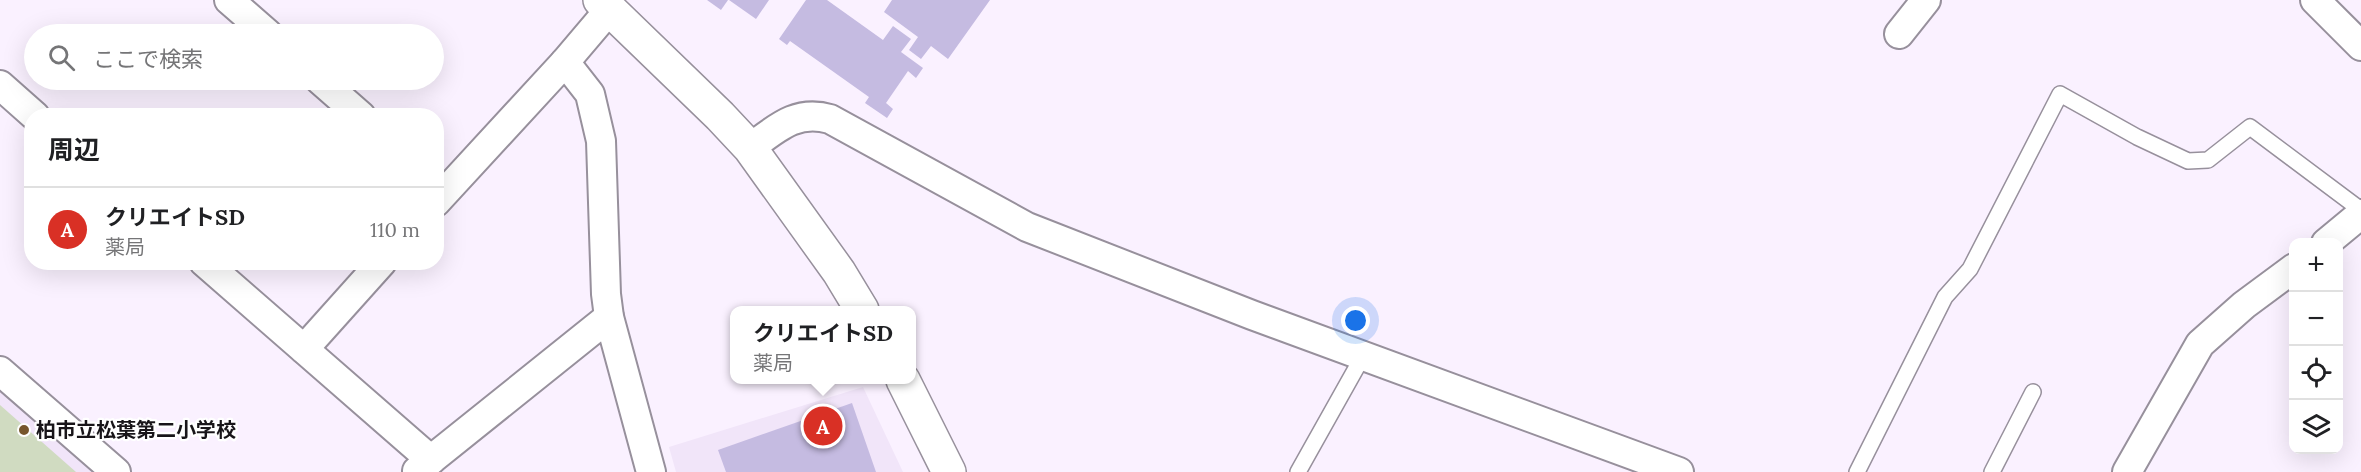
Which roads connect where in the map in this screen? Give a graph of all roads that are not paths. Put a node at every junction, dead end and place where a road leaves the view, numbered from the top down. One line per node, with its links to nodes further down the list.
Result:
1 (229, 0): 5 (street)
2 (1926, 0): 6 (street)
3 (2315, 0): 7 (street)
4 (605, 4): 8 (street); 13 (street)
5 (257, 24)
6 (1899, 34)
7 (2361, 46)
8 (565, 62): 14 (street); 21 (street)
9 (0, 86): 11 (street)
10 (331, 90): 12 (street)
11 (26, 108)
12 (352, 108)
13 (750, 148): 20 (street); 23 (street)
14 (444, 187)
15 (2361, 212): 16 (street); 34 (lane)
16 (2332, 238)
17 (213, 270): 22 (street)
18 (375, 270): 22 (street)
19 (2289, 271): 36 (street)
20 (860, 306)
21 (609, 317): 28 (street); 30 (street)
22 (304, 349): 28 (street)
23 (1363, 356): 27 (street); 32 (lane)
24 (0, 371): 29 (street)
25 (905, 384): 31 (street)
26 (2033, 392): 35 (lane)
27 (1640, 465): 33 (street)
28 (423, 466)
29 (116, 472)
30 (651, 472)
31 (949, 472)
32 (1298, 472)
33 (1679, 472)
34 (1857, 472)
35 (1992, 472)
36 (2127, 472)

